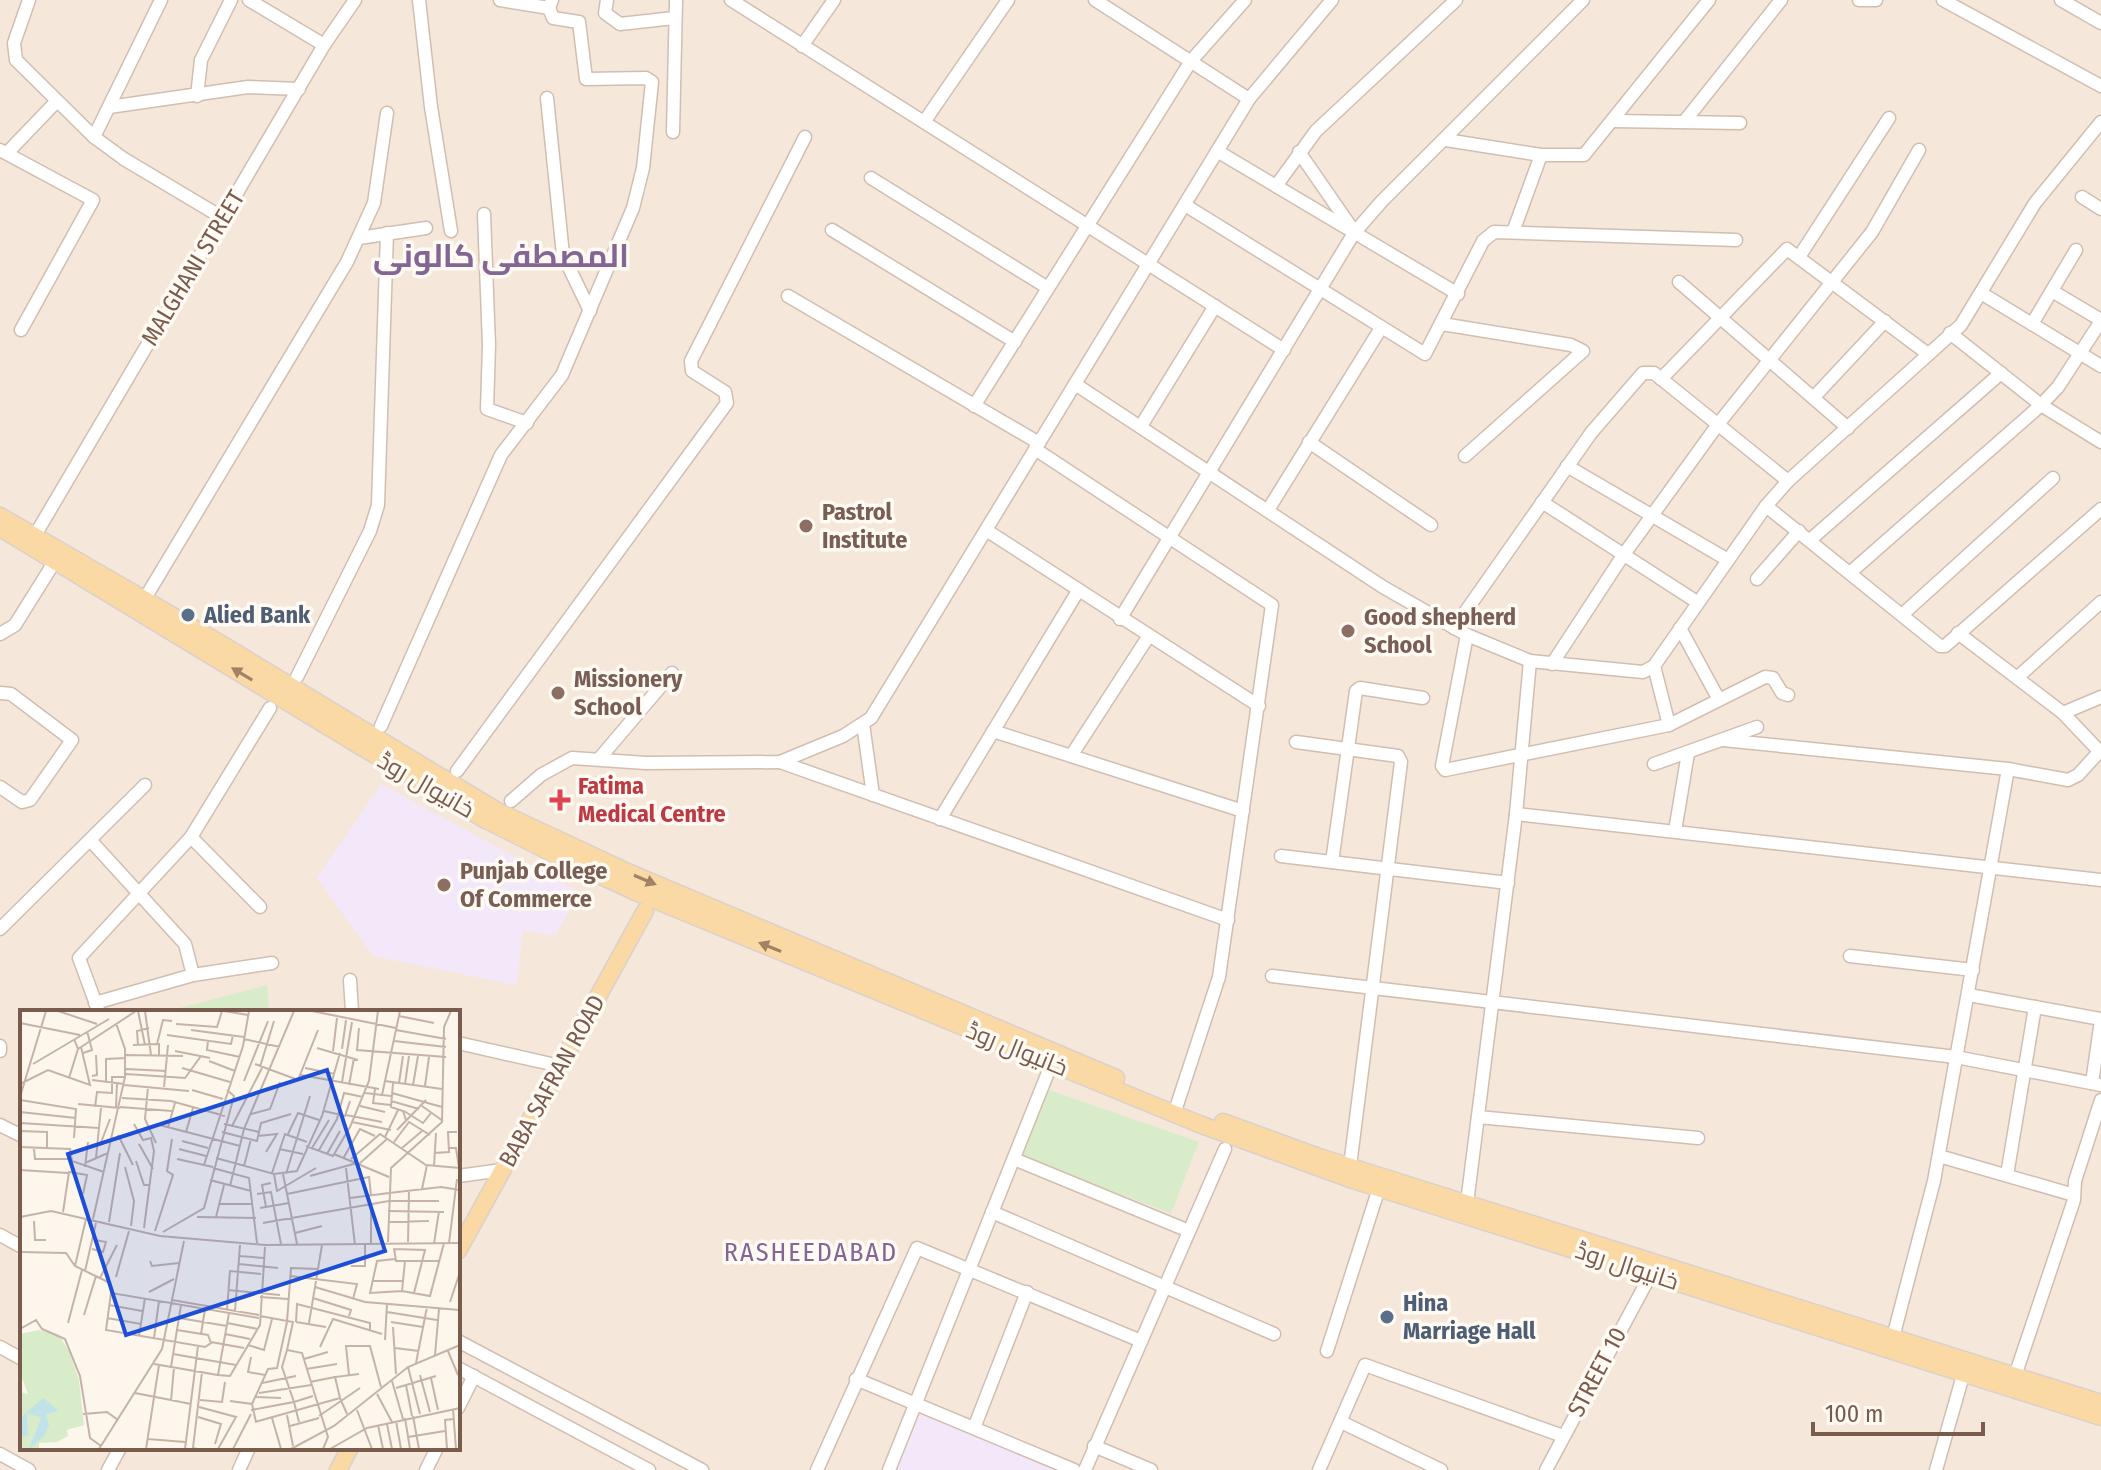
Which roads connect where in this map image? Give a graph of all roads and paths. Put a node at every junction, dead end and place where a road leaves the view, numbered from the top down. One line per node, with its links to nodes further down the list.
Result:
1 (29, 0): 27 (street)
2 (161, 0): 37 (street)
3 (231, 0): 33 (street)
4 (355, 0): 28 (street, MALGHANI STREET)
5 (419, 0): 65 (street)
6 (500, 0): 24 (street)
7 (607, 0): 25 (street)
8 (676, 0): 25 (street)
9 (731, 0): 29 (street)
10 (834, 0): 29 (street)
11 (1008, 0): 41 (street)
12 (1095, 0): 30 (street)
13 (1245, 0): 30 (street)
14 (1332, 0): 35 (street)
15 (1456, 0): 53 (street)
16 (1583, 0): 49 (street)
17 (1709, 0): 40 (street)
18 (1781, 0): 42 (street)
19 (1859, 0): 20 (street)
20 (1876, 0)
21 (1943, 0): 31 (street)
22 (2061, 0): 26 (street)
23 (257, 2): 28 (street)
24 (550, 4): 83 (street)
25 (674, 18): 45 (street)
26 (2101, 23)
27 (6, 45): 36 (street)
28 (324, 45): 32 (street, MALGHANI STREET)
29 (802, 46): 41 (street)
30 (1191, 61): 35 (street); 62 (street)
31 (2101, 86)
32 (299, 89): 33 (street); 61 (street, MALGHANI STREET)
33 (197, 96): 37 (street)
34 (547, 98): 83 (street)
35 (1249, 99): 51 (street)
36 (55, 103): 46 (street); 52 (street)
37 (109, 107): 46 (street)
38 (387, 113): 69 (street)
39 (1889, 118): 72 (street)
40 (1614, 121): 42 (street); 54 (street)
41 (924, 122): 62 (street)
42 (1684, 122): 44 (street)
43 (2101, 122): 48 (street)
44 (1740, 123)
45 (673, 132)
46 (94, 137): 61 (street)
47 (805, 137): 176 (street)
48 (2096, 139): 79 (street)
49 (1446, 140): 54 (street); 68 (street)
50 (1919, 150): 75 (street)
51 (1217, 151): 56 (street); 58 (street)
52 (3, 152): 90 (street)
53 (1299, 152): 56 (street); 68 (street)
54 (1541, 155): 66 (street)
55 (871, 178): 76 (street)
56 (1276, 186): 68 (street)
57 (2082, 197): 59 (street)
58 (1185, 205): 73 (street); 77 (street)
59 (2101, 209)
60 (484, 214): 104 (street)
61 (223, 218): 126 (street, MALGHANI STREET)
62 (1088, 225): 73 (street); 76 (street)
63 (426, 228): 67 (street)
64 (832, 230): 92 (street)
65 (451, 231)
66 (1513, 232): 70 (street); 80 (street)
67 (387, 233): 69 (street); 151 (street)
68 (1354, 233): 77 (street); 80 (street)
69 (359, 238): 135 (street)
70 (1736, 240)
71 (2076, 250): 78 (street)
72 (1799, 257): 75 (street); 84 (street)
73 (1149, 264): 82 (street); 100 (street)
74 (1679, 282): 84 (street)
75 (1833, 282): 86 (street); 96 (street)
76 (1048, 288): 92 (street)
77 (1320, 290): 89 (street); 93 (street)
78 (2052, 291): 85 (street); 88 (street)
79 (1981, 293): 88 (street); 91 (street)
80 (1458, 294): 87 (street)
81 (788, 296): 103 (street)
82 (1215, 306): 93 (street); 106 (street)
83 (590, 311): 104 (street)
84 (1722, 316): 96 (street); 99 (street)
85 (2101, 320): 94 (street)
86 (1885, 321): 95 (street); 101 (street)
87 (1442, 324): 89 (street); 111 (street)
88 (2032, 324): 94 (street)
89 (1381, 328): 108 (street)
90 (21, 330)
91 (1950, 333): 95 (street); 98 (street)
92 (1015, 342): 103 (street)
93 (1284, 350): 113 (street)
94 (2081, 353): 97 (street); 102 (street)
95 (1928, 354): 107 (street)
96 (1772, 359): 101 (street); 105 (street)
97 (2101, 366)
98 (2001, 373): 102 (street); 128 (street)
99 (1661, 379): 105 (street); 112 (street)
100 (1075, 384): 106 (street); 110 (street)
101 (1815, 396): 107 (street)
102 (2041, 405): 109 (street); 132 (street)
103 (974, 406): 110 (street)
104 (527, 423): 162 (street)
105 (1719, 423): 115 (street); 121 (street)
106 (1141, 426): 113 (street)
107 (1848, 428): 115 (street)
108 (1309, 442): 119 (street); 122 (street)
109 (2101, 442)
110 (1037, 446): 124 (street); 127 (street)
111 (1465, 456)
112 (1567, 466): 116 (street); 121 (street)
113 (1210, 471): 119 (street); 127 (street)
114 (2053, 478): 138 (street)
115 (1788, 481): 117 (street)
116 (1542, 502): 129 (street); 140 (street)
117 (1766, 506): 125 (street); 130 (street)
118 (2101, 509): 142 (street)
119 (1268, 510): 140 (street)
120 (0, 516): 126 (main road, خانیوال روڈ)
121 (1653, 517): 129 (street); 130 (street)
122 (1431, 525)
123 (0, 528): 131 (main road, خانیوال روڈ)
124 (986, 530): 134 (street); 160 (street)
125 (1799, 531): 128 (street); 133 (street)
126 (34, 537): 135 (main road, خانیوال روڈ)
127 (1170, 537): 139 (street); 157 (street)
128 (1810, 540): 132 (street)
129 (1622, 557): 136 (street); 147 (street)
130 (1728, 560): 136 (street)
131 (55, 561): 143 (street); 230 (main road, خانیوال روڈ, one-way to 131)
132 (1852, 571): 138 (street)
133 (1757, 579)
134 (1078, 591): 139 (street); 164 (street)
135 (144, 600): 218 (main road, خانیوال روڈ, one-way to 218)
136 (1697, 602): 141 (street)
137 (2101, 602): 150 (street)
138 (1903, 614): 142 (street)
139 (1120, 619): 145 (street)
140 (1454, 628): 144 (street)
141 (1680, 628): 148 (street); 156 (street)
142 (1958, 633): 150 (street)
143 (0, 634)
144 (1467, 635): 146 (street); 171 (street)
145 (1148, 637): 157 (street); 170 (street)
146 (1530, 661): 147 (street); 171 (street)
147 (1552, 664): 148 (street)
148 (1654, 666): 161 (street)
149 (672, 673): 172 (street)
150 (2019, 676): 159 (street)
151 (297, 677)
152 (0, 693): 178 (street)
153 (1788, 695): 156 (street)
154 (2101, 697): 159 (street)
155 (1423, 698): 167 (street)
156 (1718, 698): 161 (street)
157 (1259, 706): 181 (street)
158 (270, 708): 185 (street)
159 (2063, 713): 168 (street)
160 (863, 724): 173 (street); 179 (street)
161 (1669, 725): 171 (street)
162 (381, 726)
163 (1757, 727): 165 (street)
164 (993, 731): 170 (street); 183 (street)
165 (1723, 740): 169 (street); 175 (street)
166 (1296, 742): 167 (street)
167 (1348, 750): 188 (street); 190 (street)
168 (2100, 752): 175 (street)
169 (1688, 753): 174 (street); 184 (street)
170 (1071, 756): 181 (street)
171 (1520, 756): 182 (street)
172 (599, 759): 173 (street); 180 (street)
173 (780, 762): 179 (street)
174 (1654, 764)
175 (2008, 769): 189 (street)
176 (457, 771)
177 (145, 785): 186 (street)
178 (0, 787)
179 (873, 795): 183 (street)
180 (511, 801)
181 (1243, 811): 196 (street)
182 (1516, 814): 184 (street); 192 (street)
183 (940, 819): 196 (street)
184 (1675, 831): 189 (street)
185 (191, 837): 193 (street); 194 (street)
186 (92, 842): 193 (street); 197 (street)
187 (1281, 856): 188 (street)
188 (1332, 862): 190 (street)
189 (1991, 868): 191 (street); 200 (street)
190 (1388, 869): 192 (street); 204 (street)
191 (2101, 880)
192 (1508, 883): 206 (street)
193 (141, 894): 201 (street); 208 (street)
194 (260, 907)
195 (645, 911): 213 (main road, BABA SAFRAN ROAD)
196 (1228, 920): 218 (street)
197 (0, 929)
198 (1850, 956): 200 (street)
199 (272, 963): 201 (street)
200 (1973, 970): 205 (street)
201 (193, 975): 208 (street)
202 (1272, 976): 204 (street)
203 (350, 980): 209 (street)
204 (1373, 988): 206 (street); 226 (street)
205 (1969, 995): 207 (street); 212 (street)
206 (1493, 1001): 212 (street); 219 (street)
207 (2035, 1007): 210 (street); 214 (street)
208 (97, 1008)
209 (352, 1010)
210 (2101, 1019): 216 (street)
211 (460, 1043): 213 (street)
212 (1956, 1057): 214 (street); 224 (street)
213 (560, 1066): 227 (main road, BABA SAFRAN ROAD)
214 (2026, 1071): 216 (street); 228 (street)
215 (1047, 1075): 225 (street)
216 (2096, 1084)
217 (2101, 1100): 231 (street)
218 (1177, 1105): 226 (main road, خانیوال روڈ)
219 (1478, 1117): 222 (street); 232 (street)
220 (0, 1125): 221 (street)
221 (20, 1135)
222 (1698, 1138)
223 (1225, 1149): 234 (street)
224 (1939, 1156): 228 (street); 245 (street)
225 (1014, 1159): 233 (street); 234 (street)
226 (1350, 1166): 232 (main road, خانیوال روڈ)
227 (502, 1170): 229 (street); 237 (main road, BABA SAFRAN ROAD)
228 (2007, 1175): 231 (street)
229 (460, 1176)
230 (1379, 1188): 239 (main road, خانیوال روڈ); 247 (street)
231 (2074, 1195): 252 (street)
232 (1467, 1203): 245 (main road, خانیوال روڈ)
233 (992, 1212): 238 (street); 240 (street)
234 (1189, 1231): 240 (street)
235 (0, 1235): 236 (street)
236 (20, 1246)
237 (460, 1247)
238 (970, 1268): 241 (street); 253 (street); 256 (street)
239 (1651, 1274): 245 (main road, خانیوال روڈ); 260 (street, STREET 10)
240 (1165, 1287): 242 (street); 243 (street)
241 (1027, 1292): 243 (street); 259 (street)
242 (1274, 1334)
243 (1141, 1341): 261 (street)
244 (460, 1342): 272 (street)
245 (1891, 1343): 250 (main road, خانیوال روڈ); 252 (main road, خانیوال روڈ)
246 (0, 1347): 248 (street)
247 (1327, 1351)
248 (20, 1358)
249 (460, 1369): 251 (street)
250 (1964, 1372): 257 (main road, خانیوال روڈ); 280 (street)
251 (474, 1376): 255 (street); 266 (street)
252 (2015, 1376): 254 (main road, خانیوال روڈ)
253 (856, 1379): 256 (street); 273 (street)
254 (2101, 1403)
255 (460, 1404)
256 (916, 1404): 259 (street); 274 (street)
257 (2101, 1417)
258 (1341, 1422): 260 (street); 267 (street); 278 (street)
259 (974, 1428): 275 (street)
260 (1563, 1436): 279 (street, STREET 10)
261 (1094, 1446): 276 (street); 277 (street)
262 (119, 1450): 269 (street)
263 (248, 1450): 270 (street)
264 (349, 1450): 271 (main road)
265 (0, 1454): 268 (street)
266 (640, 1468)
267 (1432, 1468)
268 (29, 1470)
269 (108, 1470)
270 (239, 1470)
271 (338, 1470)
272 (702, 1470)
273 (817, 1470)
274 (889, 1470)
275 (1074, 1470)
276 (1085, 1470)
277 (1151, 1470)
278 (1319, 1470)
279 (1546, 1470)
280 (1936, 1470)

